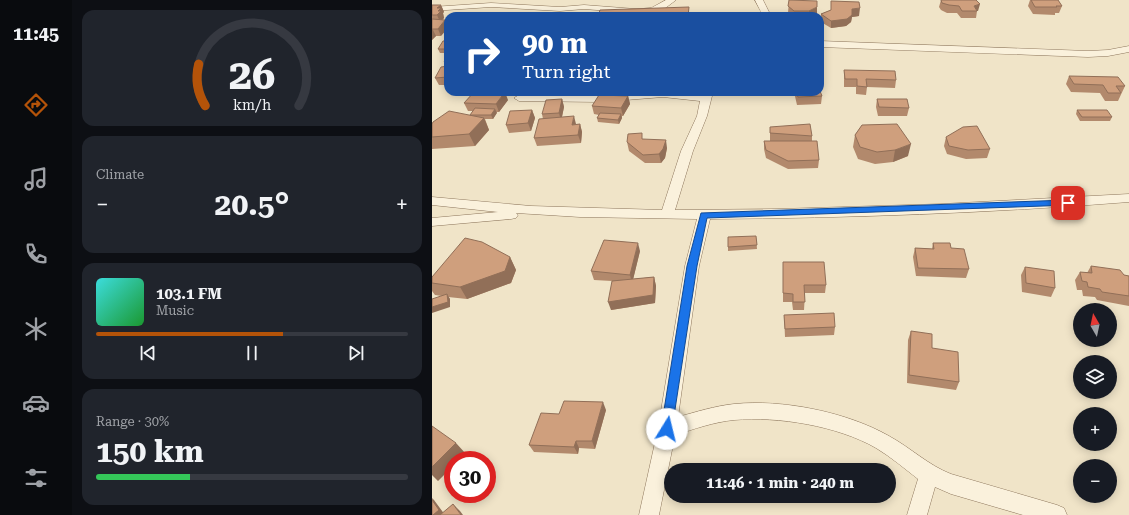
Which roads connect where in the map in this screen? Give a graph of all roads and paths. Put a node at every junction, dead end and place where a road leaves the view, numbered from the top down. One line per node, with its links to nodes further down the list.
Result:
1 (672, 0): 3 (street)
2 (759, 0): 4 (street)
3 (432, 9)
4 (765, 12)
5 (824, 44): 6 (street)
6 (1129, 49)
7 (638, 96): 9 (street)
8 (707, 96): 13 (street)
9 (519, 98)
10 (1129, 198): 14 (street)
11 (432, 202): 12 (street)
12 (547, 211): 13 (street); 15 (street)
13 (666, 215): 14 (street)
14 (704, 215): 16 (street)
15 (432, 222)
16 (667, 429): 17 (street); 18 (street)
17 (929, 475): 19 (street); 20 (street)
18 (649, 515)
19 (917, 515)
20 (1057, 515)

